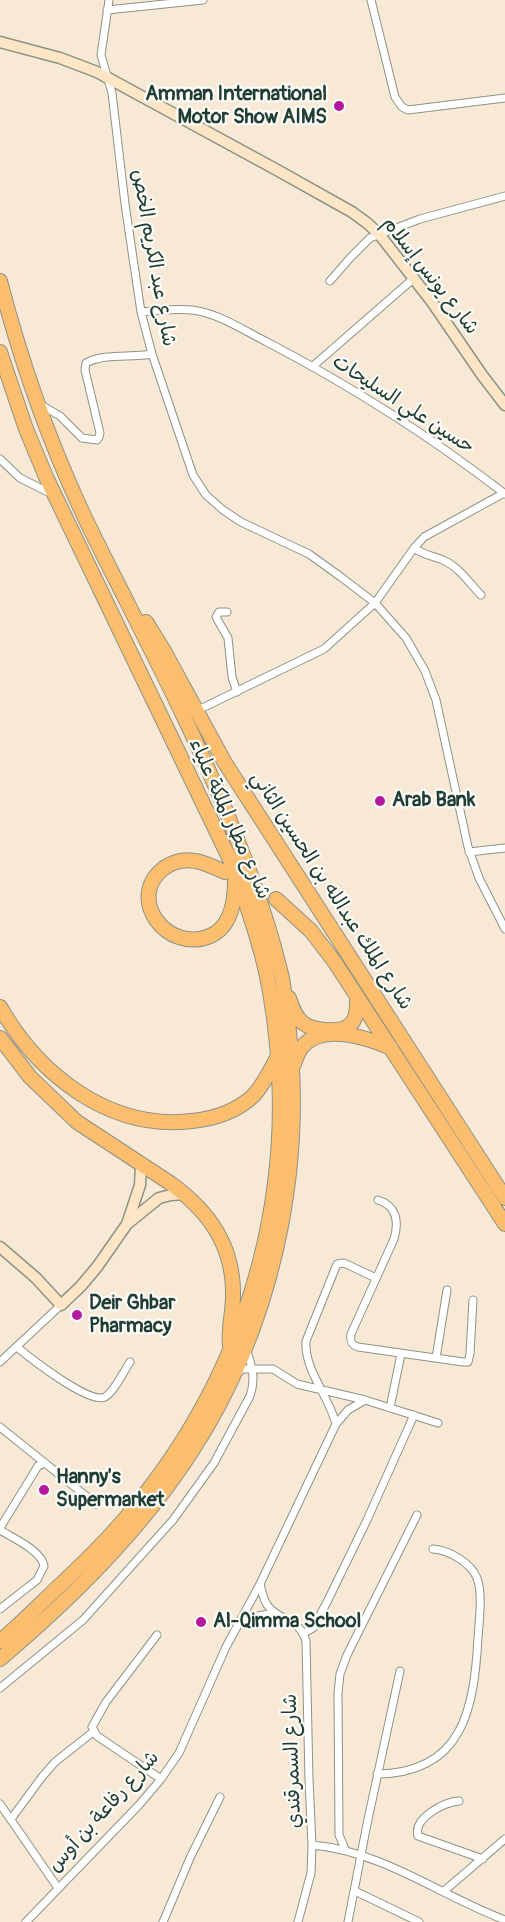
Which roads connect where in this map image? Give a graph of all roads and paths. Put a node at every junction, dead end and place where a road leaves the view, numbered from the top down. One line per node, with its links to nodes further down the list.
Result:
1 (109, 0): 4 (street, شارع عبد الكريم الخص)
2 (203, 0): 4 (street)
3 (371, 0): 9 (street)
4 (107, 10): 8 (street, شارع عبد الكريم الخص)
5 (0, 42): 6 (street, شارع يونس إسلام)
6 (19, 48): 7 (street, شارع يونس إسلام); 8 (street, شارع يونس إسلام)
7 (0, 53)
8 (108, 78): 11 (street, شارع يونس إسلام); 15 (street, شارع عبد الكريم الخص)
9 (505, 98)
10 (505, 196): 11 (street)
11 (379, 234): 12 (street, شارع يونس إسلام); 14 (street)
12 (414, 279): 18 (street); 20 (street, شارع يونس إسلام)
13 (0, 281): 19 (highway, شارع مطار الملكة علياء)
14 (330, 281)
15 (141, 312): 17 (street, شارع عبد الكريم الخص); 18 (street, حسين علي السليحات)
16 (0, 352): 24 (highway, شارع مطار الملكة علياء)
17 (152, 354): 21 (street); 31 (street, شارع عبد الكريم الخص)
18 (312, 367): 26 (street, حسين علي السليحات)
19 (36, 401): 21 (street); 22 (highway, شارع مطار الملكة علياء)
20 (505, 405)
21 (56, 413): 22 (street)
22 (44, 421): 30 (highway, شارع مطار الملكة علياء)
23 (0, 459): 25 (street)
24 (45, 473): 25 (street); 27 (highway, شارع مطار الملكة علياء)
25 (37, 487): 27 (street)
26 (505, 493): 28 (street)
27 (55, 495): 37 (highway, شارع مطار الملكة علياء)
28 (414, 548): 29 (street); 31 (street)
29 (481, 595)
30 (128, 603): 34 (highway, شارع الملك عبدالله بن الحسين الثاني); 40 (highway, شارع مطار الملكة علياء)
31 (375, 603): 33 (street); 36 (street, شارع عبد الكريم الخص)
32 (227, 612): 33 (street)
33 (237, 692): 34 (street)
34 (196, 711): 49 (highway, شارع الملك عبدالله بن الحسين الثاني)
35 (505, 848): 36 (street)
36 (469, 852): 39 (street, شارع عبد الكريم الخص)
37 (230, 871): 37 (highway); 45 (highway, شارع مطار الملكة علياء)
38 (276, 900): 41 (highway, شارع الملك عبدالله بن الحسين الثاني)
39 (505, 929)
40 (282, 979): 41 (highway); 46 (highway, شارع مطار الملكة علياء)
41 (357, 996): 44 (highway, شارع الملك عبدالله بن الحسين الثاني)
42 (0, 1006): 45 (highway)
43 (0, 1038): 47 (highway)
44 (392, 1048): 46 (highway); 52 (highway, شارع الملك عبدالله بن الحسين الثاني)
45 (278, 1056): 60 (highway, شارع مطار الملكة علياء)
46 (292, 1070): 58 (highway, شارع مطار الملكة علياء)
47 (141, 1166): 48 (highway); 51 (street)
48 (185, 1194): 51 (street); 60 (highway)
49 (505, 1198)
50 (378, 1200): 54 (street)
51 (127, 1224): 57 (street)
52 (505, 1224)
53 (0, 1247): 57 (street)
54 (376, 1278): 61 (street); 67 (street)
55 (447, 1290): 62 (street)
56 (473, 1300): 62 (street)
57 (61, 1305): 59 (street)
58 (245, 1346): 65 (street); 66 (highway, شارع مطار الملكة علياء)
59 (17, 1347): 63 (street); 64 (street)
60 (230, 1350): 85 (highway, شارع مطار الملكة علياء)
61 (400, 1354): 62 (street); 69 (street)
62 (436, 1358)
63 (0, 1362)
64 (130, 1362)
65 (253, 1369): 66 (street); 67 (street); 88 (street)
66 (232, 1377): 86 (highway, شارع مطار الملكة علياء)
67 (322, 1389): 68 (street); 72 (street)
68 (365, 1400): 69 (street); 72 (street, شارع رفاعة بن أوس)
69 (390, 1408): 70 (street)
70 (414, 1415): 71 (street); 83 (street)
71 (438, 1423)
72 (336, 1424): 79 (street, شارع رفاعة بن أوس)
73 (0, 1427): 74 (street)
74 (45, 1463): 75 (street); 77 (street)
75 (96, 1504)
76 (417, 1515): 98 (street)
77 (0, 1529): 80 (street)
78 (433, 1549): 90 (street)
79 (260, 1584): 81 (street); 82 (street, شارع رفاعة بن أوس)
80 (0, 1609)
81 (275, 1613): 82 (street); 83 (street)
82 (239, 1624): 91 (street, شارع رفاعة بن أوس)
83 (304, 1633): 97 (street, شارع السمرقندي)
84 (157, 1635): 89 (street)
85 (0, 1641)
86 (0, 1659)
87 (400, 1671): 90 (street)
88 (0, 1688)
89 (93, 1732): 91 (street); 95 (street)
90 (377, 1774): 99 (street)
91 (161, 1779): 101 (street, شارع رفاعة بن أوس)
92 (220, 1797): 106 (street)
93 (459, 1802): 100 (street)
94 (0, 1804): 95 (street)
95 (11, 1819): 101 (street)
96 (505, 1839): 100 (street)
97 (312, 1845): 98 (street); 107 (street, شارع السمرقندي)
98 (345, 1849): 99 (street)
99 (362, 1854): 102 (street); 103 (street)
100 (483, 1859): 102 (street)
101 (58, 1888): 105 (street, شارع رفاعة بن أوس)
102 (444, 1891): 104 (street)
103 (355, 1892): 108 (street); 109 (street)
104 (505, 1920)
105 (26, 1922)
106 (163, 1922)
107 (298, 1922)
108 (348, 1922)
109 (419, 1922)

